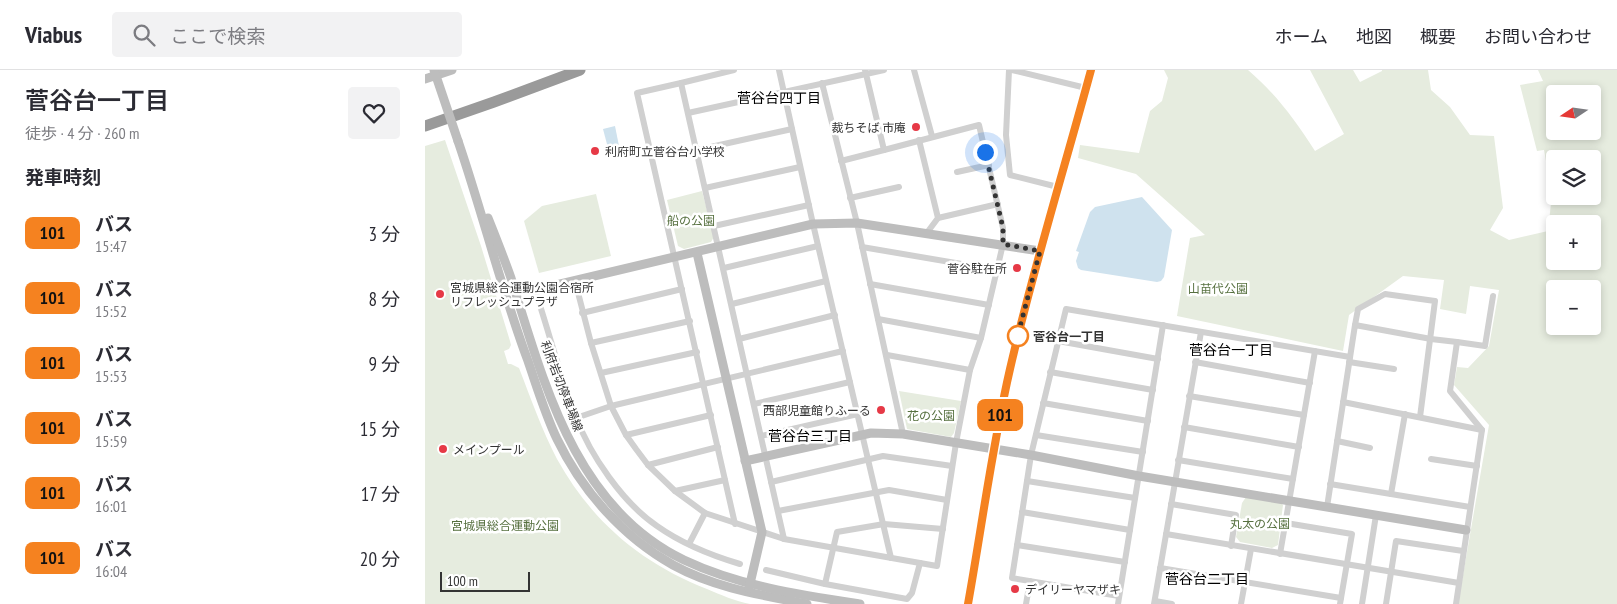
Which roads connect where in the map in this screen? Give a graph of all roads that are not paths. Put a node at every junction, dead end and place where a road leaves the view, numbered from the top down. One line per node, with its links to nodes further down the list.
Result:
1 (434, 70): 170 (street, 利府岩切停車場線, bridge)
2 (452, 70): 12 (street)
3 (580, 70): 18 (highway)
4 (734, 70): 10 (street)
5 (779, 70): 16 (street)
6 (884, 70): 11 (street)
7 (914, 70): 20 (street)
8 (1011, 70): 15 (street); 29 (street)
9 (1091, 70): 15 (street)
10 (722, 71): 13 (street)
11 (865, 72): 14 (street); 23 (street)
12 (425, 78)
13 (681, 83): 17 (street); 45 (street)
14 (822, 83): 16 (street); 24 (street)
15 (1086, 88): 29 (street)
16 (783, 92): 17 (street); 19 (street)
17 (688, 113): 22 (street)
18 (425, 126)
19 (792, 129): 22 (street); 26 (street)
20 (932, 136): 21 (street); 25 (street)
21 (919, 140): 23 (street); 34 (street)
22 (697, 150): 30 (street)
23 (884, 150): 24 (street)
24 (841, 160): 31 (street)
25 (989, 165): 27 (street); 32 (street)
26 (800, 168): 30 (street); 33 (street)
27 (957, 172)
28 (899, 187): 31 (street)
29 (1058, 187): 43 (street)
30 (705, 188): 37 (street)
31 (850, 198): 36 (street)
32 (998, 204): 34 (street); 39 (street)
33 (809, 205): 35 (street); 37 (street)
34 (938, 218): 38 (street)
35 (813, 224): 36 (street); 40 (street); 41 (street)
36 (857, 224): 38 (street); 42 (street)
37 (714, 226): 41 (street)
38 (926, 234): 39 (street)
39 (1003, 244): 43 (street); 47 (street)
40 (818, 246): 46 (street); 49 (street)
41 (719, 247): 44 (street); 46 (street)
42 (862, 247): 47 (street); 50 (street)
43 (1040, 251): 110 (street)
44 (697, 253): 45 (street); 81 (street)
45 (675, 258): 48 (street); 51 (street)
46 (724, 268): 54 (street)
47 (997, 270): 55 (street)
48 (575, 281): 52 (street); 56 (street)
49 (826, 281): 54 (street); 57 (street)
50 (870, 284): 55 (street); 58 (street)
51 (682, 289): 56 (street); 59 (street)
52 (535, 290): 96 (street)
53 (1493, 296): 67 (street)
54 (731, 304): 64 (street)
55 (989, 305): 63 (street)
56 (582, 313): 68 (street)
57 (835, 315): 64 (street); 69 (street)
58 (878, 319): 63 (street); 72 (street)
59 (689, 321): 68 (street); 71 (street)
60 (1163, 325): 62 (street); 66 (street); 73 (street)
61 (1355, 325): 65 (street); 65 (street); 74 (street)
62 (1201, 332): 70 (street); 75 (street)
63 (981, 338): 77 (street)
64 (739, 339): 80 (street)
65 (1431, 339): 67 (street); 95 (street)
66 (1058, 341): 73 (street); 78 (street)
67 (1457, 342): 99 (street)
68 (591, 343): 79 (street)
69 (843, 351): 80 (street); 82 (street)
70 (1315, 351): 74 (street); 84 (street)
71 (697, 352): 79 (street); 83 (street)
72 (887, 355): 77 (street); 101 (street)
73 (1158, 359): 85 (street)
74 (1350, 360): 76 (street); 87 (street)
75 (1195, 362): 84 (street); 86 (street)
76 (1394, 369)
77 (970, 370): 106 (street)
78 (1050, 372): 85 (street); 89 (street)
79 (601, 373): 90 (street)
80 (747, 373): 81 (street); 88 (street)
81 (725, 378): 83 (street); 117 (street)
82 (850, 382): 88 (street); 91 (street)
83 (704, 383): 90 (street); 93 (street)
84 (1310, 384): 94 (street)
85 (1153, 390): 97 (street)
86 (1189, 396): 94 (street); 98 (street)
87 (1343, 402): 92 (street); 105 (street)
88 (753, 404): 104 (street)
89 (1043, 404): 97 (street); 103 (street)
90 (611, 406): 96 (street); 102 (street)
91 (858, 414): 100 (street); 104 (street)
92 (1405, 414): 95 (street); 130 (street)
93 (711, 415): 102 (street); 107 (street)
94 (1304, 415): 108 (street)
95 (1420, 417): 99 (street)
96 (576, 418): 150 (street)
97 (1148, 421): 111 (street)
98 (1184, 427): 108 (street); 116 (street)
99 (1482, 430): 120 (street)
100 (863, 434): 101 (street); 113 (street); 114 (street)
101 (903, 434): 106 (street)
102 (626, 435): 118 (street)
103 (1036, 435): 111 (street); 112 (street)
104 (761, 436): 113 (street)
105 (1337, 441): 109 (street); 127 (street)
106 (956, 442): 110 (street); 119 (street)
107 (718, 447): 118 (street); 123 (street)
108 (1299, 447): 122 (street)
109 (1370, 448)
110 (994, 449): 112 (street); 176 (street)
111 (1143, 452): 121 (street)
112 (1031, 455): 121 (street); 124 (street)
113 (764, 457): 117 (street); 125 (street)
114 (869, 458): 119 (street); 125 (street); 129 (street)
115 (1431, 459): 120 (street)
116 (1179, 460): 122 (street); 126 (street)
117 (745, 461): 147 (street)
118 (648, 464): 128 (street)
119 (952, 466): 132 (street)
120 (1477, 466): 136 (street)
121 (1139, 476): 126 (street); 131 (street)
122 (1293, 479): 133 (street)
123 (725, 480): 128 (street); 142 (street)
124 (1027, 481): 131 (street); 138 (street)
125 (771, 482): 137 (street)
126 (1175, 482): 133 (street); 134 (street)
127 (1330, 484): 130 (street); 135 (street)
128 (675, 490): 139 (street)
129 (876, 492): 132 (street); 137 (street); 143 (street)
130 (1391, 494): 136 (street)
131 (1135, 498): 145 (street)
132 (947, 500): 144 (street)
133 (1290, 501): 135 (street); 141 (street)
134 (1171, 504): 148 (street); 152 (street)
135 (1327, 507): 140 (street)
136 (1470, 507): 146 (street)
137 (778, 511): 149 (street)
138 (1022, 512): 145 (street); 151 (street)
139 (705, 513): 142 (street); 150 (street)
140 (1376, 515): 146 (street); 163 (street)
141 (1286, 523): 156 (street); 161 (street)
142 (735, 524): 147 (street)
143 (883, 524): 144 (street); 153 (street); 157 (street)
144 (943, 529): 159 (street)
145 (1130, 530): 158 (street)
146 (1466, 530): 155 (street)
147 (762, 532): 149 (street); 170 (street)
148 (1166, 534): 152 (street); 162 (street)
149 (784, 539): 153 (street)
150 (689, 544): 160 (street)
151 (1017, 545): 158 (street); 166 (street)
152 (1231, 546): 154 (street)
153 (832, 548): 157 (street); 169 (street)
154 (1251, 549): 156 (street); 167 (street)
155 (1463, 551): 165 (street); 168 (street)
156 (1281, 554): 161 (street)
157 (891, 558): 159 (street)
158 (1125, 562): 171 (street)
159 (919, 563): 169 (street)
160 (740, 564)
161 (1347, 566): 163 (street); 172 (street)
162 (1160, 568): 167 (street); 173 (street)
163 (1368, 569): 165 (street); 181 (street)
164 (766, 570): 169 (street)
165 (1391, 573): 168 (street); 182 (street)
166 (1030, 581): 171 (street); 177 (street)
167 (1245, 582): 172 (street); 180 (street)
168 (1459, 583): 183 (street)
169 (825, 584)
170 (749, 588): 174 (street, 利府岩切停車場線); 175 (street, 利府岩切停車場線)
171 (1119, 596): 178 (street)
172 (1340, 601)
173 (1155, 603): 179 (street)
174 (807, 604)
175 (860, 604)
176 (968, 604)
177 (1026, 604)
178 (1118, 604)
179 (1172, 604)
180 (1241, 604)
181 (1362, 604)
182 (1386, 604)
183 (1456, 604)

